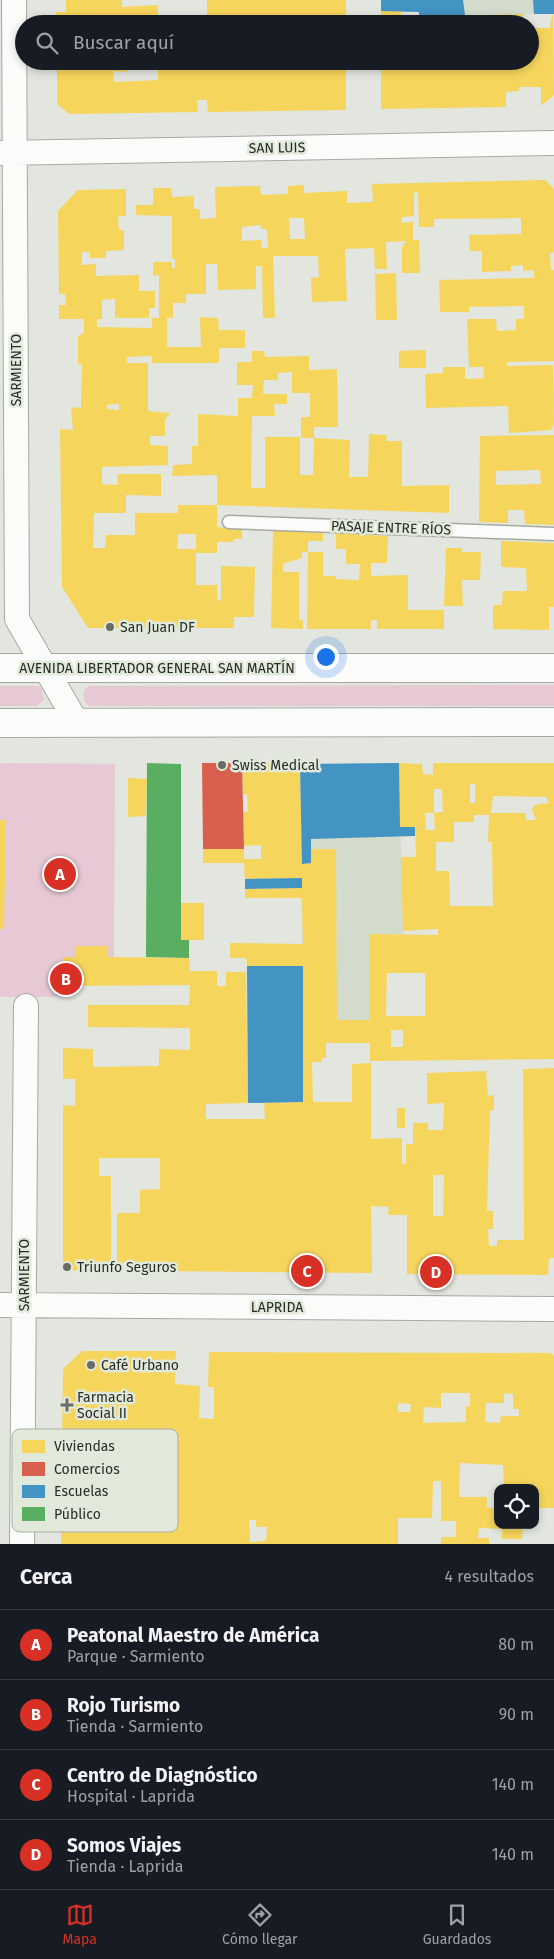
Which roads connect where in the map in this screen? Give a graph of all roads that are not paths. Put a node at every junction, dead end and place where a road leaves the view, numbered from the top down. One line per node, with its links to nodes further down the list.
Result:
1 (14, 0): 3 (street, SARMIENTO)
2 (554, 143): 3 (street, SAN LUIS)
3 (7, 153): 8 (street, SARMIENTO)
4 (229, 522): 5 (lane, PASAJE ENTRE RÍOS)
5 (554, 534)
6 (0, 668): 8 (main road, AVENIDA LIBERTADOR GENERAL SAN MARTÍN)
7 (554, 668): 8 (main road, AVENIDA LIBERTADOR GENERAL SAN MARTÍN)
8 (46, 669): 11 (street, SARMIENTO)
9 (554, 722): 11 (main road)
10 (0, 723): 11 (main road)
11 (77, 723)
12 (26, 1006): 14 (street, SARMIENTO)
13 (0, 1305): 14 (street, LAPRIDA)
14 (24, 1305): 15 (street, LAPRIDA); 16 (street, SARMIENTO)
15 (554, 1309)
16 (23, 1429)

